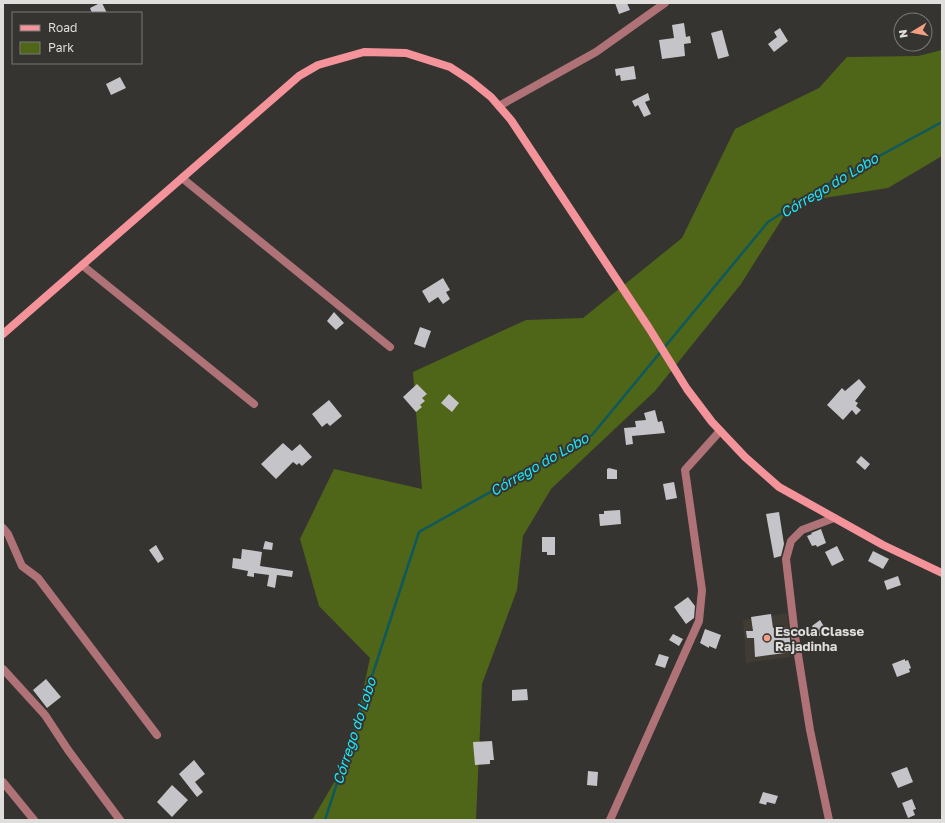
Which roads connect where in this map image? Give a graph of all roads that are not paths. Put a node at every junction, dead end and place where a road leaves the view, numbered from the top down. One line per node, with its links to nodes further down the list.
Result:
1 (665, 3): 2 (street)
2 (499, 106): 3 (street); 8 (street)
3 (182, 178): 4 (street); 6 (street)
4 (82, 265): 5 (street); 7 (street)
5 (3, 334)
6 (390, 347)
7 (254, 404)
8 (720, 431): 9 (street); 17 (street)
9 (834, 518): 11 (street); 18 (street)
10 (3, 528): 13 (street)
11 (942, 573)
12 (3, 669): 16 (street)
13 (157, 734)
14 (3, 782): 15 (street)
15 (34, 820)
16 (120, 820)
17 (610, 820)
18 (829, 820)

